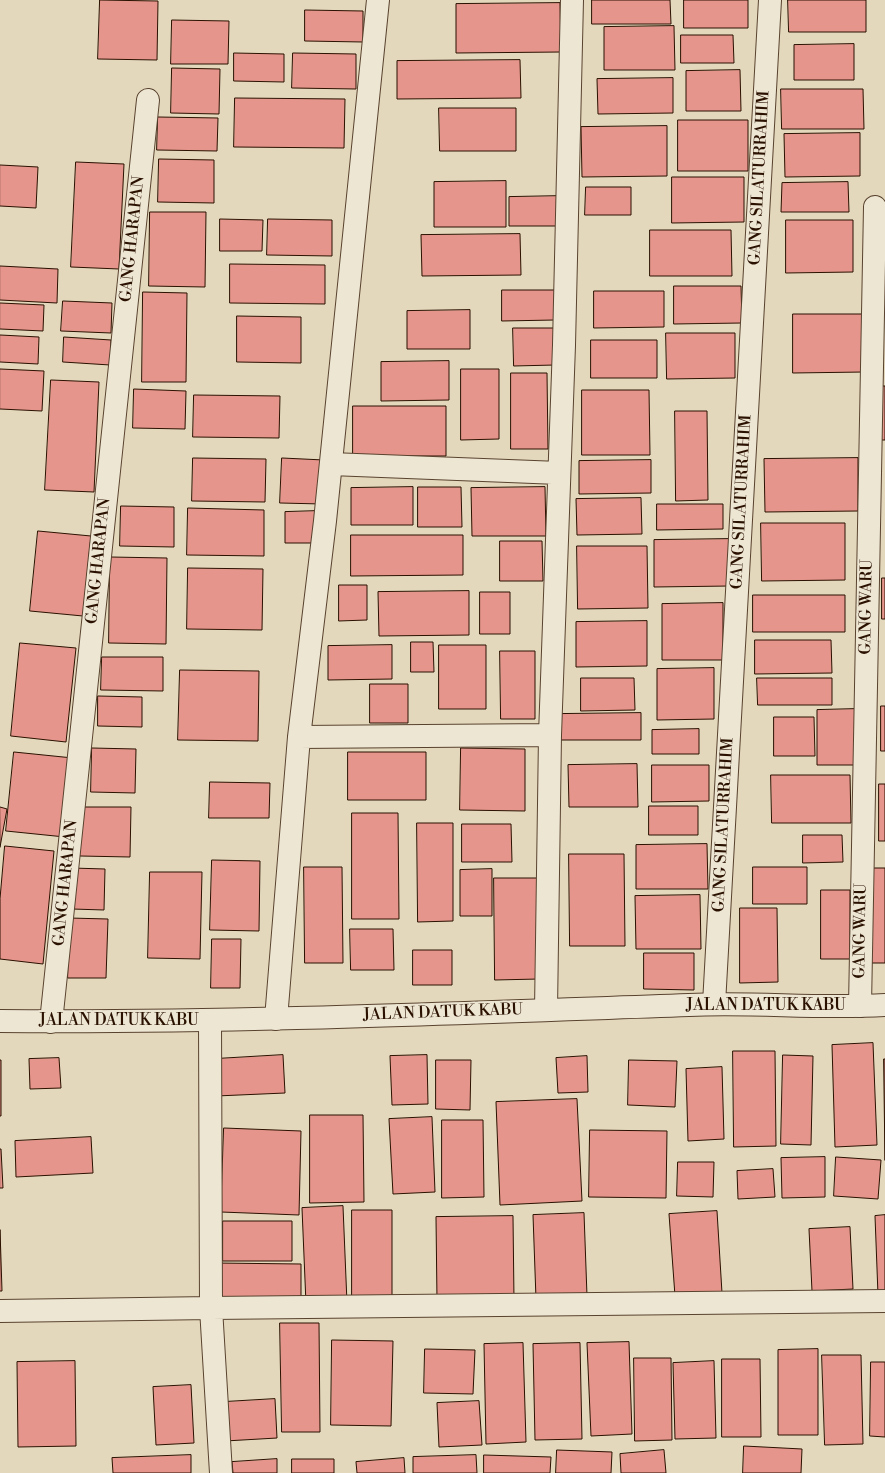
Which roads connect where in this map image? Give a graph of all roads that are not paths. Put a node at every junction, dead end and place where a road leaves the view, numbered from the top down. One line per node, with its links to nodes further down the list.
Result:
1 (378, 0): 6 (street)
2 (572, 0): 7 (street)
3 (770, 0): 10 (street, GANG SILATURRAHIM)
4 (148, 100): 17 (street, GANG HARAPAN)
5 (875, 207): 12 (street, GANG WARU)
6 (331, 464): 7 (street); 9 (street)
7 (559, 473): 8 (street)
8 (550, 735): 9 (street); 13 (street)
9 (299, 737): 14 (street)
10 (714, 1004): 12 (street, JALAN DATUK KABU); 13 (street, JALAN DATUK KABU)
11 (885, 1005): 12 (street, JALAN DATUK KABU)
12 (860, 1006)
13 (546, 1010): 14 (street, JALAN DATUK KABU)
14 (276, 1019): 15 (street, JALAN DATUK KABU)
15 (210, 1020): 17 (street, JALAN DATUK KABU); 19 (street)
16 (0, 1021): 17 (street, JALAN DATUK KABU)
17 (51, 1022)
18 (885, 1301): 19 (street)
19 (211, 1308): 20 (street); 21 (street)
20 (0, 1311)
21 (221, 1473)

